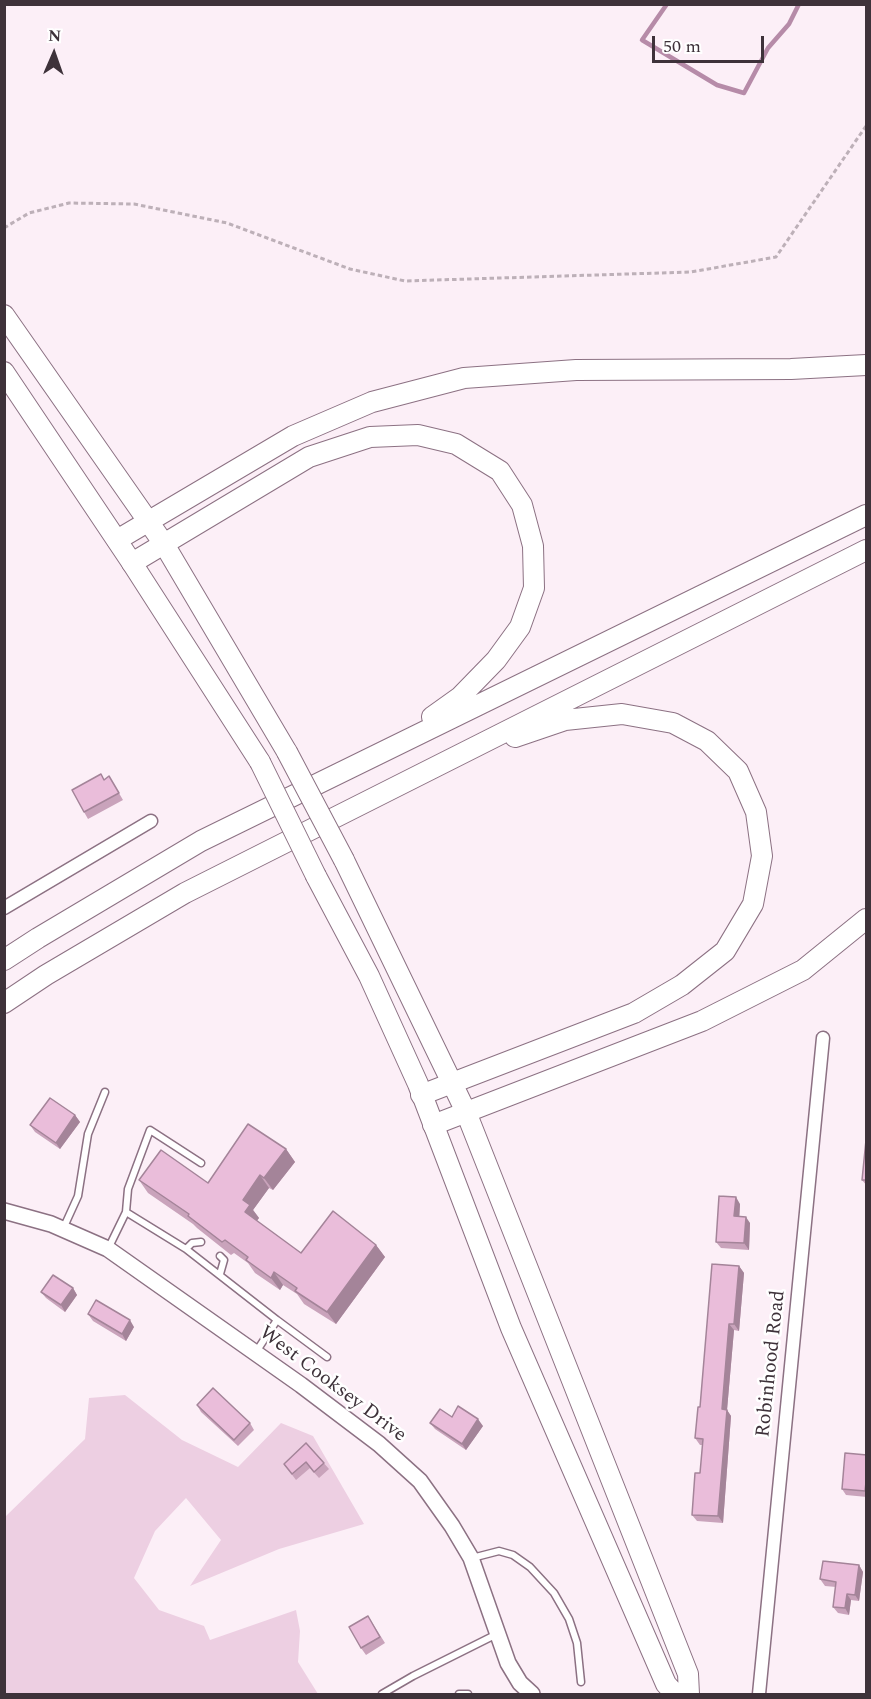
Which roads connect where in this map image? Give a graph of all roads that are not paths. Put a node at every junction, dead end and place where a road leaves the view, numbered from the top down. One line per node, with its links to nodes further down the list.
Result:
1 (4, 315): 5 (main road)
2 (867, 365): 5 (main road)
3 (4, 372): 6 (main road)
4 (867, 514): 10 (main road)
5 (147, 522): 6 (main road); 7 (main road)
6 (117, 540): 9 (main road)
7 (164, 544): 9 (main road); 10 (main road); 18 (main road, bridge)
8 (867, 550): 11 (main road)
9 (132, 563): 20 (main road, bridge)
10 (383, 751): 15 (main road)
11 (450, 758): 16 (main road); 18 (main road)
12 (151, 821): 13 (street)
13 (4, 909)
14 (867, 919): 21 (main road)
15 (4, 960)
16 (4, 1004)
17 (824, 1038): 44 (street, Robinhood Road)
18 (453, 1083): 20 (main road); 21 (main road)
19 (105, 1092): 26 (lane)
20 (421, 1095): 22 (main road)
21 (466, 1112): 22 (main road); 43 (main road)
22 (433, 1125): 42 (main road)
23 (201, 1163): 25 (lane)
24 (4, 1212): 26 (street, West Cooksey Drive)
25 (126, 1212): 28 (lane); 29 (lane)
26 (63, 1229): 28 (street, West Cooksey Drive)
27 (201, 1242): 29 (lane)
28 (108, 1249): 33 (street, West Cooksey Drive)
29 (186, 1249): 31 (lane)
30 (220, 1256): 31 (lane)
31 (220, 1274): 32 (lane)
32 (277, 1320): 33 (lane); 34 (lane)
33 (255, 1353): 35 (street, West Cooksey Drive)
34 (327, 1357)
35 (471, 1558): 36 (street, West Cooksey Drive); 37 (lane)
36 (498, 1634): 38 (lane); 41 (street, West Cooksey Drive)
37 (581, 1682)
38 (381, 1695)
39 (459, 1695): 40 (lane)
40 (468, 1695)
41 (532, 1695)
42 (675, 1695)
43 (689, 1695)
44 (759, 1695)

